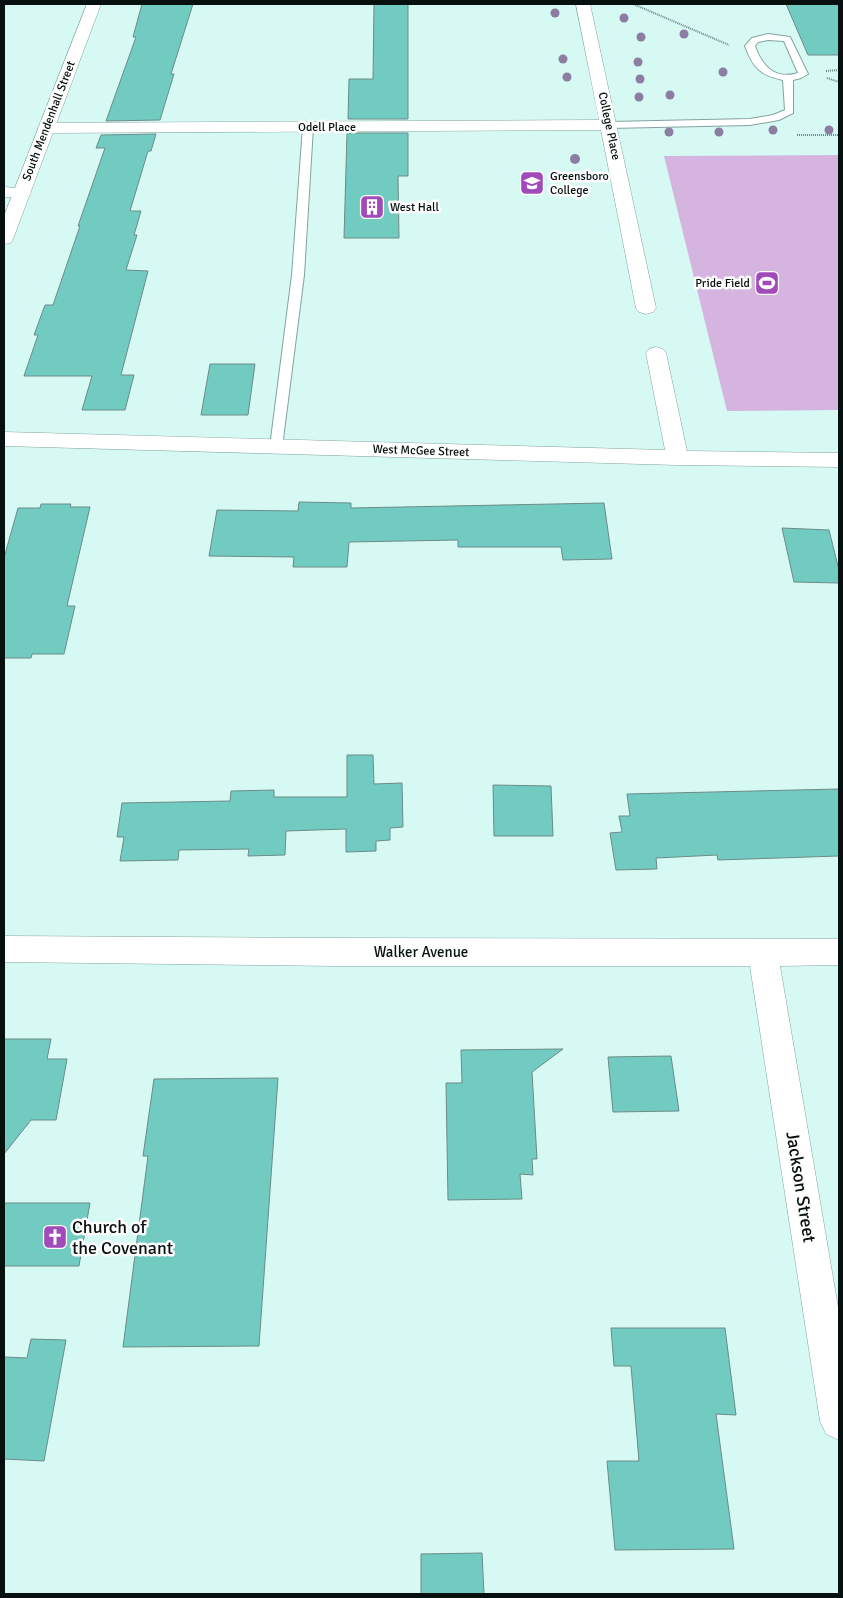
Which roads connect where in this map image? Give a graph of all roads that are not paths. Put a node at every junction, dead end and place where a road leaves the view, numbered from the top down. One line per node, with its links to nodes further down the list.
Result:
1 (94, 4): 6 (street, South Mendenhall Street)
2 (583, 4): 4 (street, College Place)
3 (788, 78): 3 (lane); 4 (lane)
4 (609, 125): 5 (street, Odell Place); 10 (street, College Place)
5 (308, 127): 6 (street, Odell Place); 13 (lane)
6 (46, 128): 8 (street, South Mendenhall Street)
7 (4, 192): 8 (street)
8 (22, 192): 9 (street, South Mendenhall Street)
9 (4, 239)
10 (646, 308)
11 (656, 353): 14 (street)
12 (4, 439): 13 (street, West McGee Street)
13 (276, 447): 14 (street, West McGee Street)
14 (677, 458): 15 (street, West McGee Street)
15 (839, 460)
16 (4, 949): 18 (street, Walker Avenue)
17 (839, 952): 18 (street, Walker Avenue)
18 (763, 953): 19 (street, Jackson Street)
19 (839, 1421)

